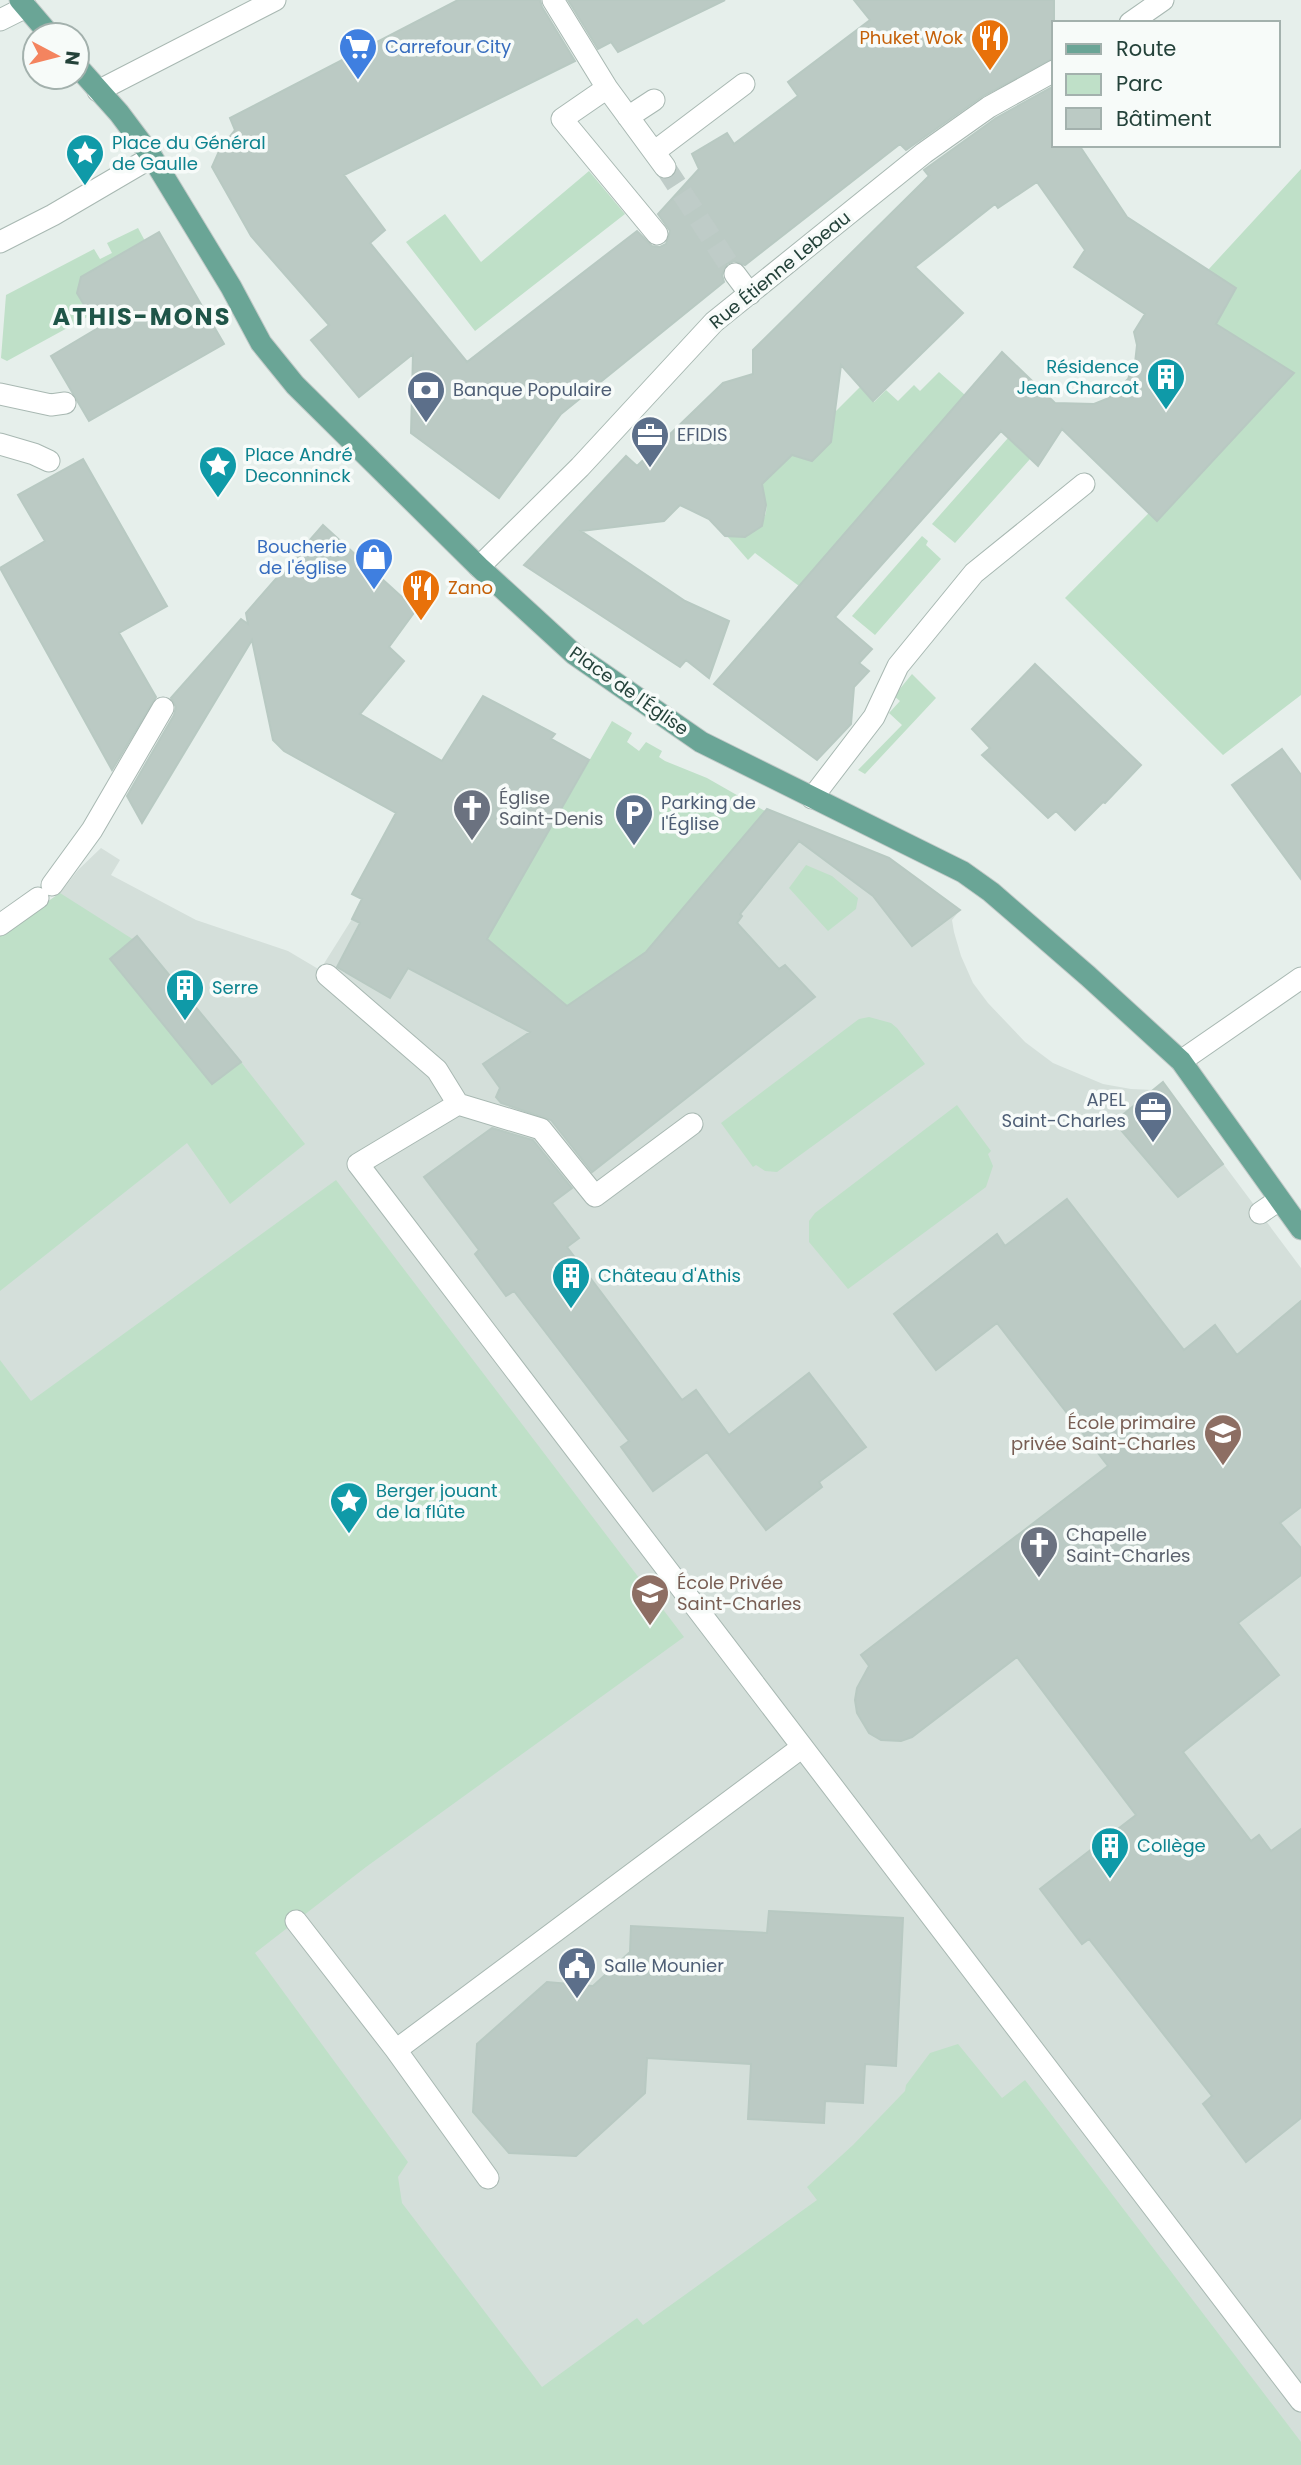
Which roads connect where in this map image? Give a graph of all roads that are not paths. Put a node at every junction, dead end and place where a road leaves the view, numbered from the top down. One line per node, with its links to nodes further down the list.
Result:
1 (275, 0): 12 (street)
2 (553, 0): 11 (street)
3 (1163, 0): 7 (street)
4 (23, 3): 5 (street); 6 (main road)
5 (0, 20)
6 (38, 21)
7 (1133, 21)
8 (1052, 72): 19 (street, Rue Étienne Lebeau)
9 (91, 83): 12 (main road, Place de l'Église)
10 (744, 84): 14 (street)
11 (607, 88): 14 (street); 16 (street)
12 (98, 91): 15 (main road, Place de l'Église)
13 (654, 100): 14 (street)
14 (628, 117)
15 (152, 158): 17 (street); 25 (main road, Place de l'Église)
16 (657, 234)
17 (0, 243)
18 (736, 274): 19 (street)
19 (750, 294): 25 (street, Rue Étienne Lebeau)
20 (0, 394): 21 (street)
21 (65, 403)
22 (0, 444): 23 (street)
23 (49, 461)
24 (1084, 484): 27 (street)
25 (479, 567): 27 (main road, Place de l'Église)
26 (163, 708): 28 (street)
27 (811, 798): 31 (main road, Place de l'Église)
28 (0, 925)
29 (327, 975): 32 (street)
30 (1301, 978): 31 (street)
31 (1181, 1061): 34 (main road, Place de l'Église)
32 (458, 1104): 33 (street); 37 (street)
33 (692, 1124)
34 (1279, 1200): 35 (street); 36 (main road, Place de l'Église)
35 (1260, 1213)
36 (1301, 1229)
37 (801, 1748): 39 (street); 41 (street)
38 (296, 1921): 39 (street)
39 (396, 2050): 40 (street)
40 (488, 2178)
41 (1301, 2401)

